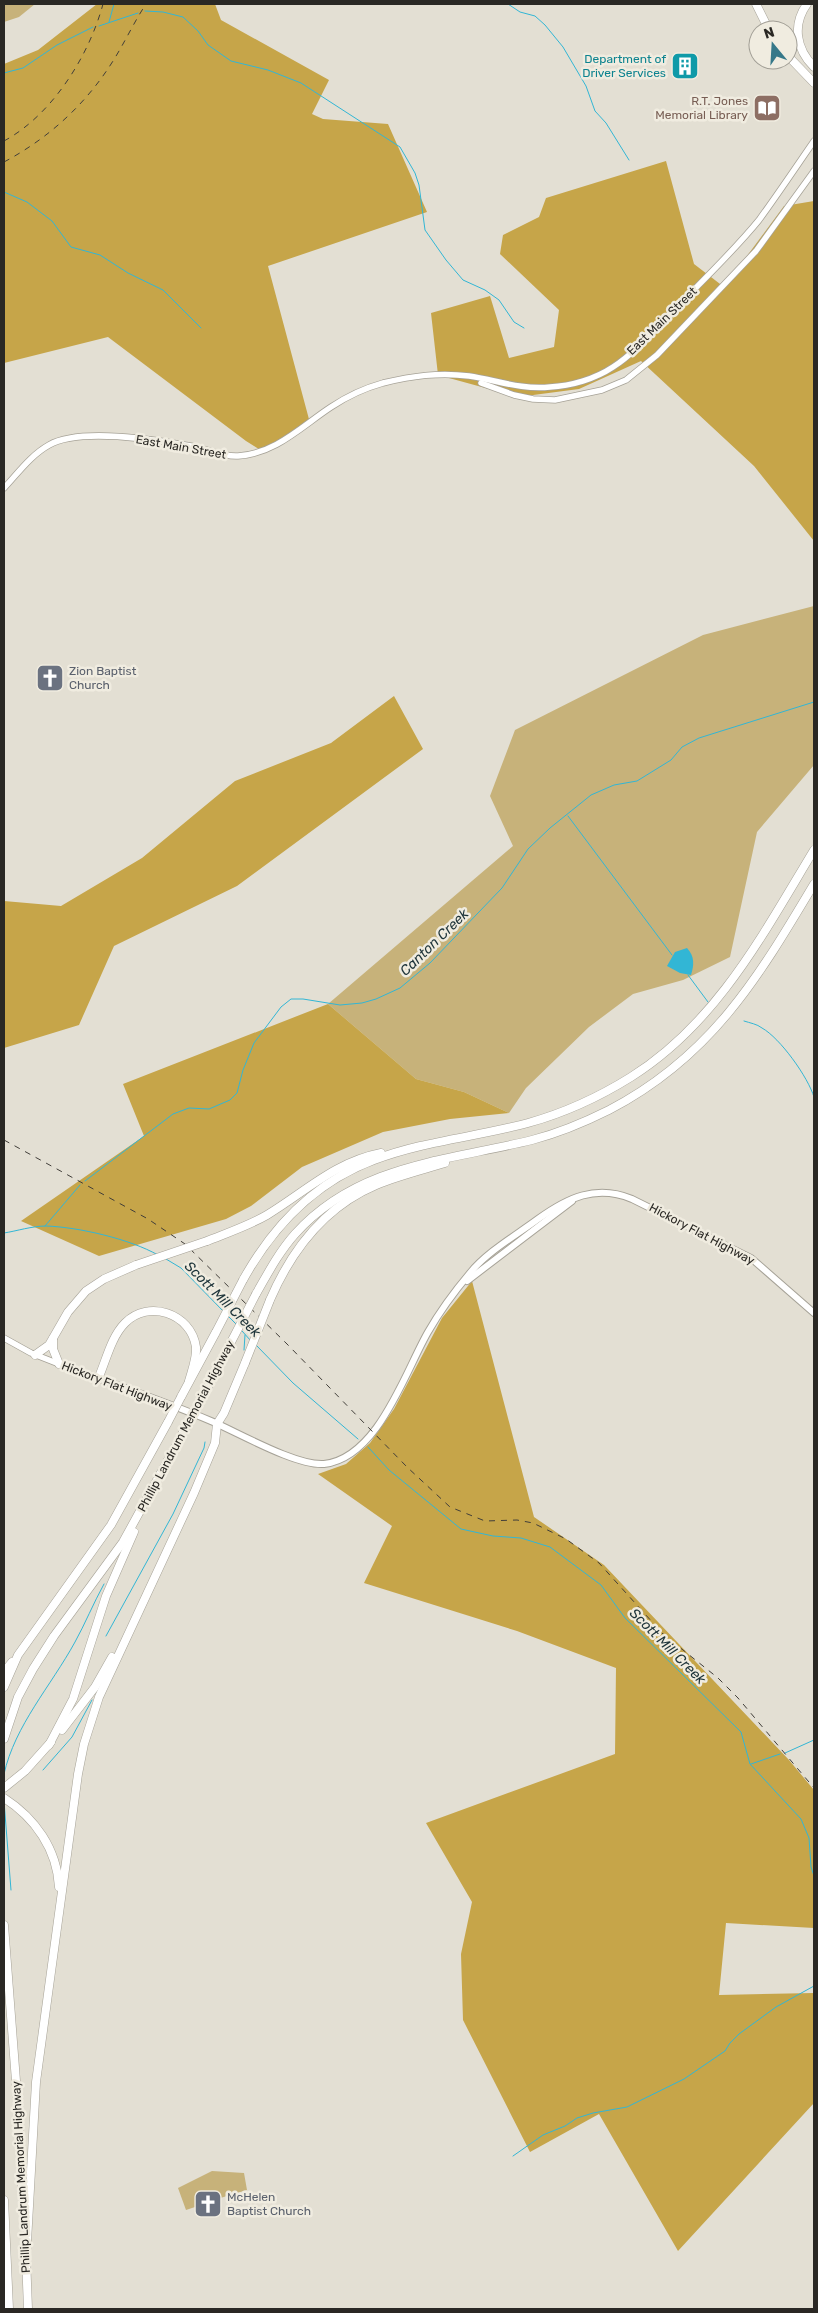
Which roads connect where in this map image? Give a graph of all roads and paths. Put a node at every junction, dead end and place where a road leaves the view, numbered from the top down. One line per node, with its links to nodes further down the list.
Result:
1 (756, 4): 3 (highway)
2 (807, 4): 5 (highway)
3 (765, 20)
4 (798, 66): 6 (highway)
5 (814, 67)
6 (814, 83)
7 (814, 141): 9 (main road, East Main Street)
8 (814, 171): 9 (main road, East Main Street)
9 (447, 375): 10 (main road, East Main Street)
10 (4, 488)
11 (814, 850): 13 (highway, Phillip Landrum Memorial Highway)
12 (814, 884): 14 (highway, Phillip Landrum Memorial Highway)
13 (417, 1147): 17 (highway, bridge); 21 (highway, Phillip Landrum Memorial Highway, bridge)
14 (494, 1149): 22 (highway, bridge); 25 (highway, Phillip Landrum Memorial Highway, bridge)
15 (813, 1311): 24 (main road, Hickory Flat Highway)
16 (4, 1338): 18 (main road, Hickory Flat Highway)
17 (53, 1339): 18 (highway); 19 (highway)
18 (35, 1355): 19 (main road, Hickory Flat Highway)
19 (59, 1364): 20 (main road, Hickory Flat Highway)
20 (98, 1379): 21 (highway); 23 (main road, Hickory Flat Highway)
21 (189, 1381): 27 (highway, Phillip Landrum Memorial Highway, bridge)
22 (224, 1413): 23 (highway); 24 (main road)
23 (217, 1424): 24 (main road, Hickory Flat Highway); 26 (highway)
24 (232, 1430)
25 (150, 1494): 30 (highway, Phillip Landrum Memorial Highway); 31 (highway)
26 (129, 1630): 31 (highway); 34 (highway)
27 (18, 1655): 28 (highway); 29 (highway, Phillip Landrum Memorial Highway)
28 (4, 1672)
29 (4, 1687)
30 (4, 1739)
31 (49, 1745): 32 (highway)
32 (4, 1788)
33 (4, 1798): 34 (highway)
34 (60, 1901): 37 (highway)
35 (4, 1925): 37 (highway, Phillip Landrum Memorial Highway)
36 (4, 2200): 38 (highway, Phillip Landrum Memorial Highway)
37 (26, 2259): 39 (highway, Phillip Landrum Memorial Highway)
38 (9, 2309)
39 (28, 2309)

